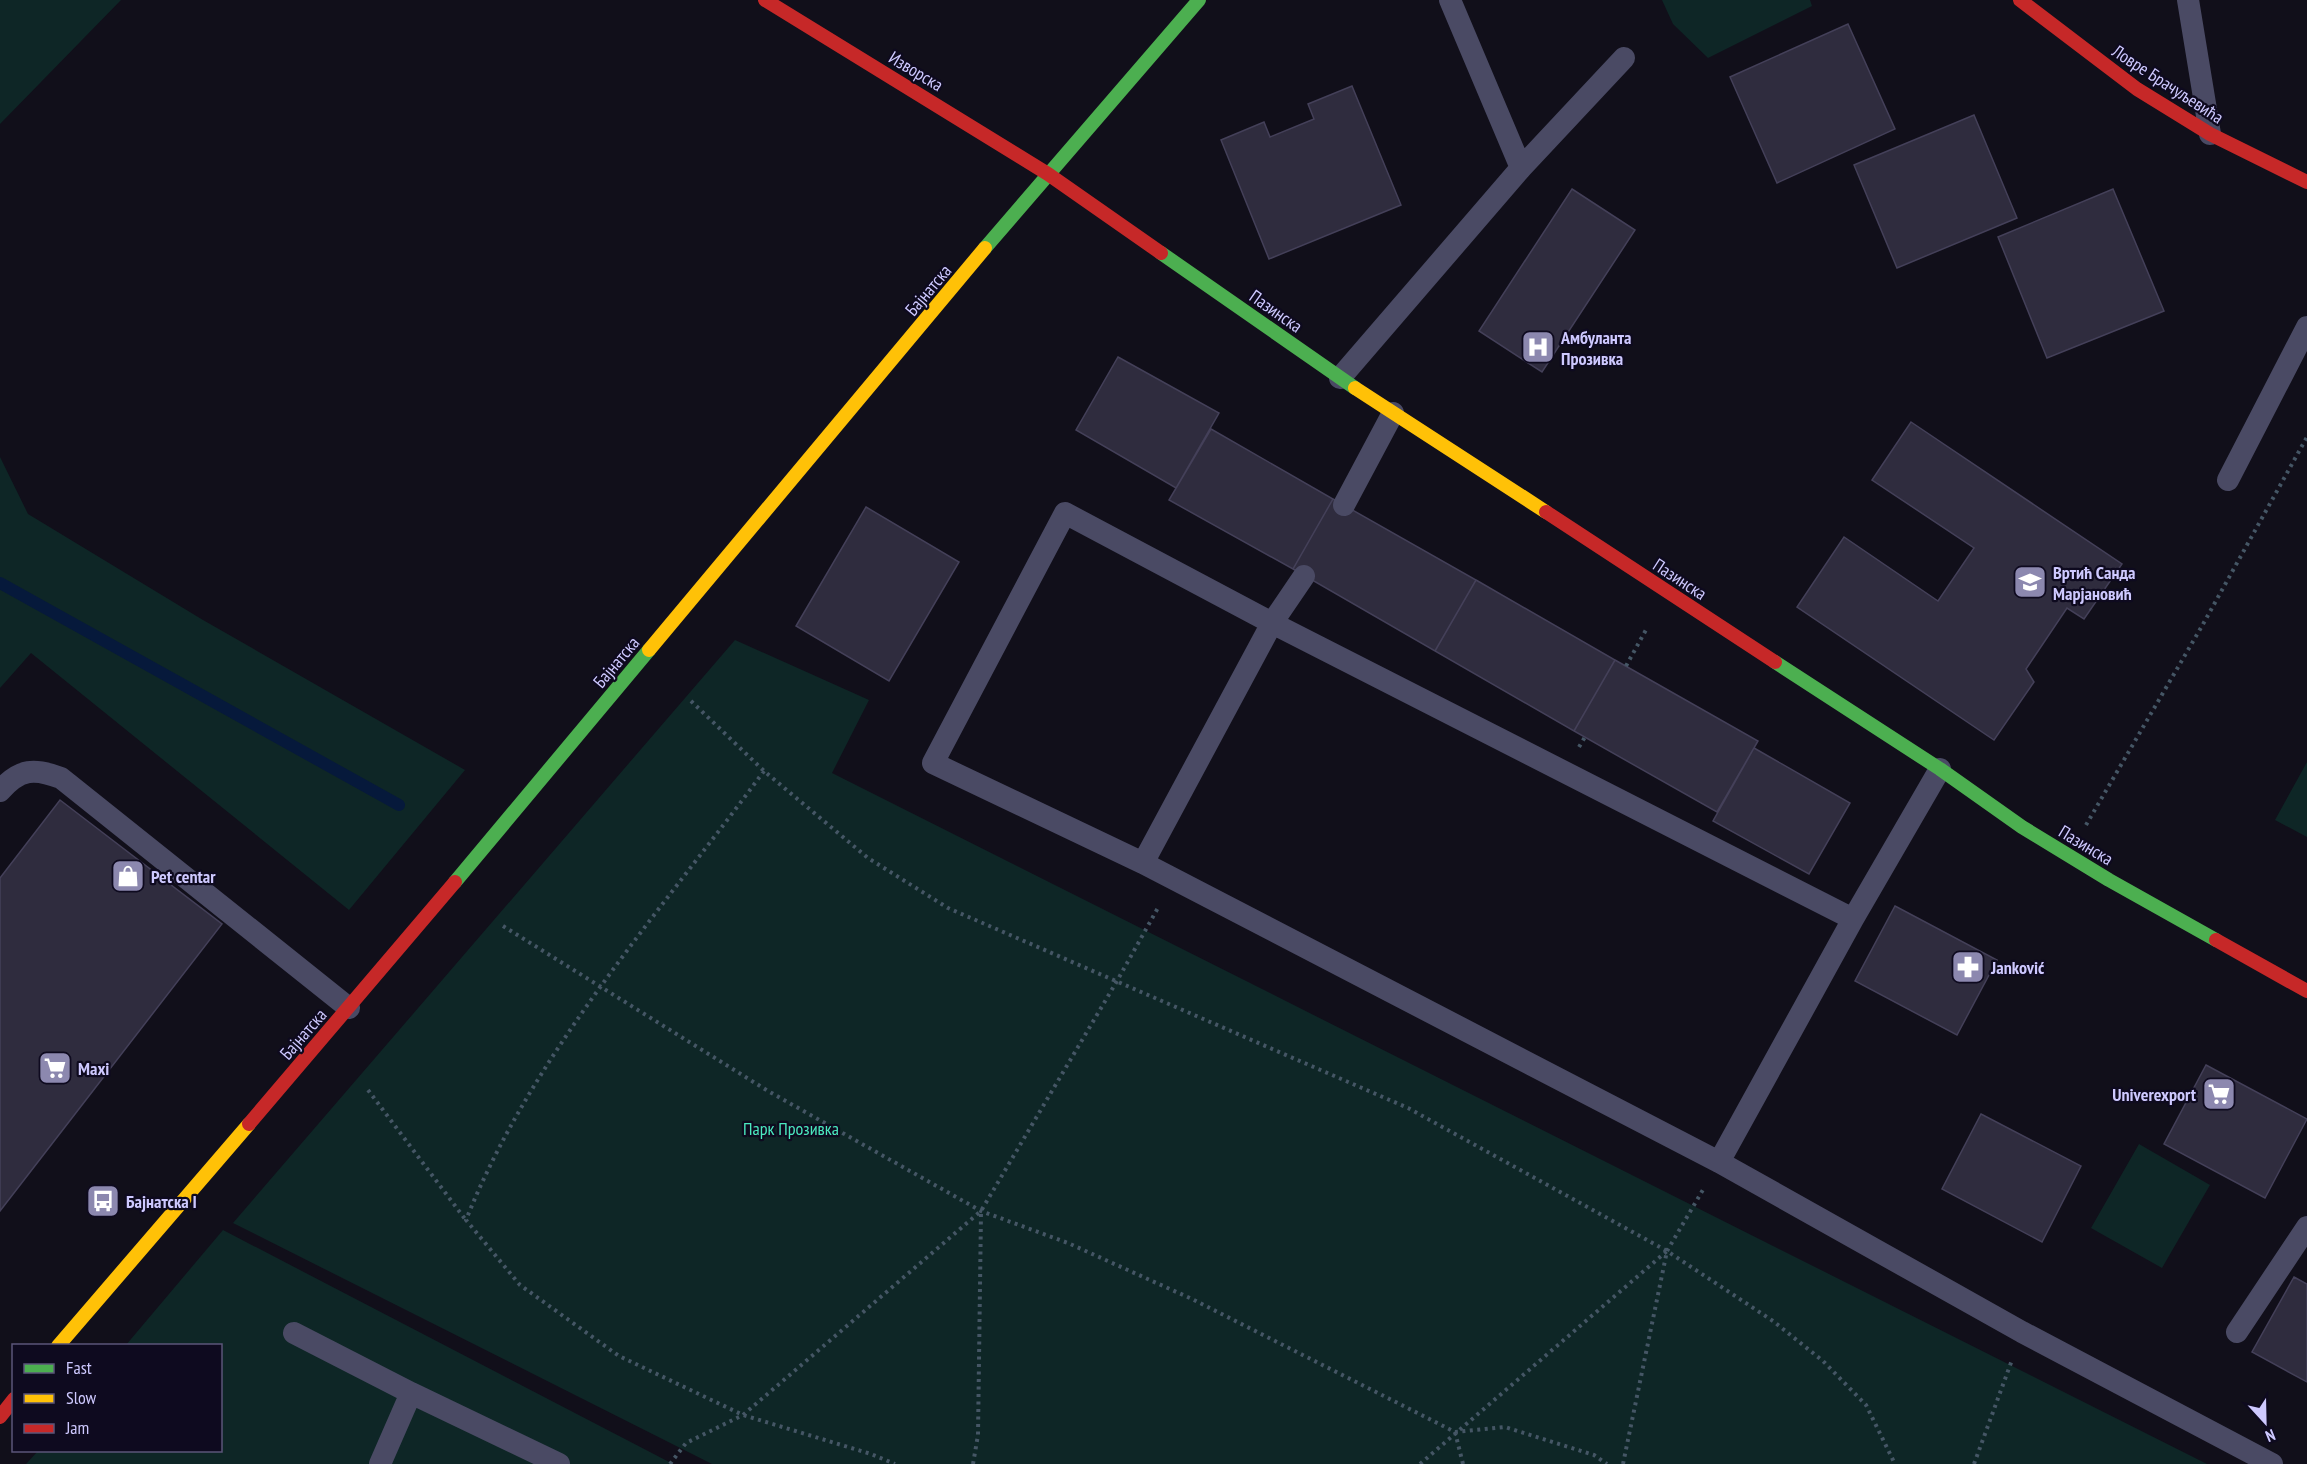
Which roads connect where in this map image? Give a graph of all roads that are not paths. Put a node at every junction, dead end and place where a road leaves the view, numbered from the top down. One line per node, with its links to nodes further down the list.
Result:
1 (765, 0): 9 (street, Изворска)
2 (1199, 0): 9 (street, Бајнатска)
3 (1450, 0): 8 (lane)
4 (2020, 0): 7 (street, Ловре Брачуљевића)
5 (2188, 0): 7 (lane)
6 (1624, 58): 8 (lane)
7 (2210, 134): 10 (street, Ловре Брачуљевића)
8 (1521, 168): 12 (lane)
9 (1048, 174): 12 (street, Пазинска); 23 (street, Бајнатска)
10 (2307, 182)
11 (2307, 327): 14 (lane)
12 (1340, 378): 13 (street, Пазинска)
13 (1393, 413): 15 (lane); 18 (street, Пазинска)
14 (2228, 480)
15 (1344, 505)
16 (1304, 576): 17 (lane)
17 (1272, 623): 20 (lane); 20 (lane); 21 (lane)
18 (1940, 769): 21 (lane); 22 (street, Пазинска)
19 (0, 790): 23 (lane)
20 (1143, 863): 24 (lane)
21 (1853, 919): 24 (lane)
22 (2307, 991)
23 (349, 1008): 28 (street, Бајнатска)
24 (1719, 1162): 36 (lane)
25 (2307, 1227): 26 (lane)
26 (2237, 1332)
27 (294, 1333): 29 (lane)
28 (60, 1344)
29 (411, 1393): 34 (lane); 35 (lane)
30 (12, 1394): 32 (street)
31 (12, 1402): 33 (street)
32 (0, 1403)
33 (0, 1417)
34 (380, 1464)
35 (559, 1464)
36 (2272, 1464)

